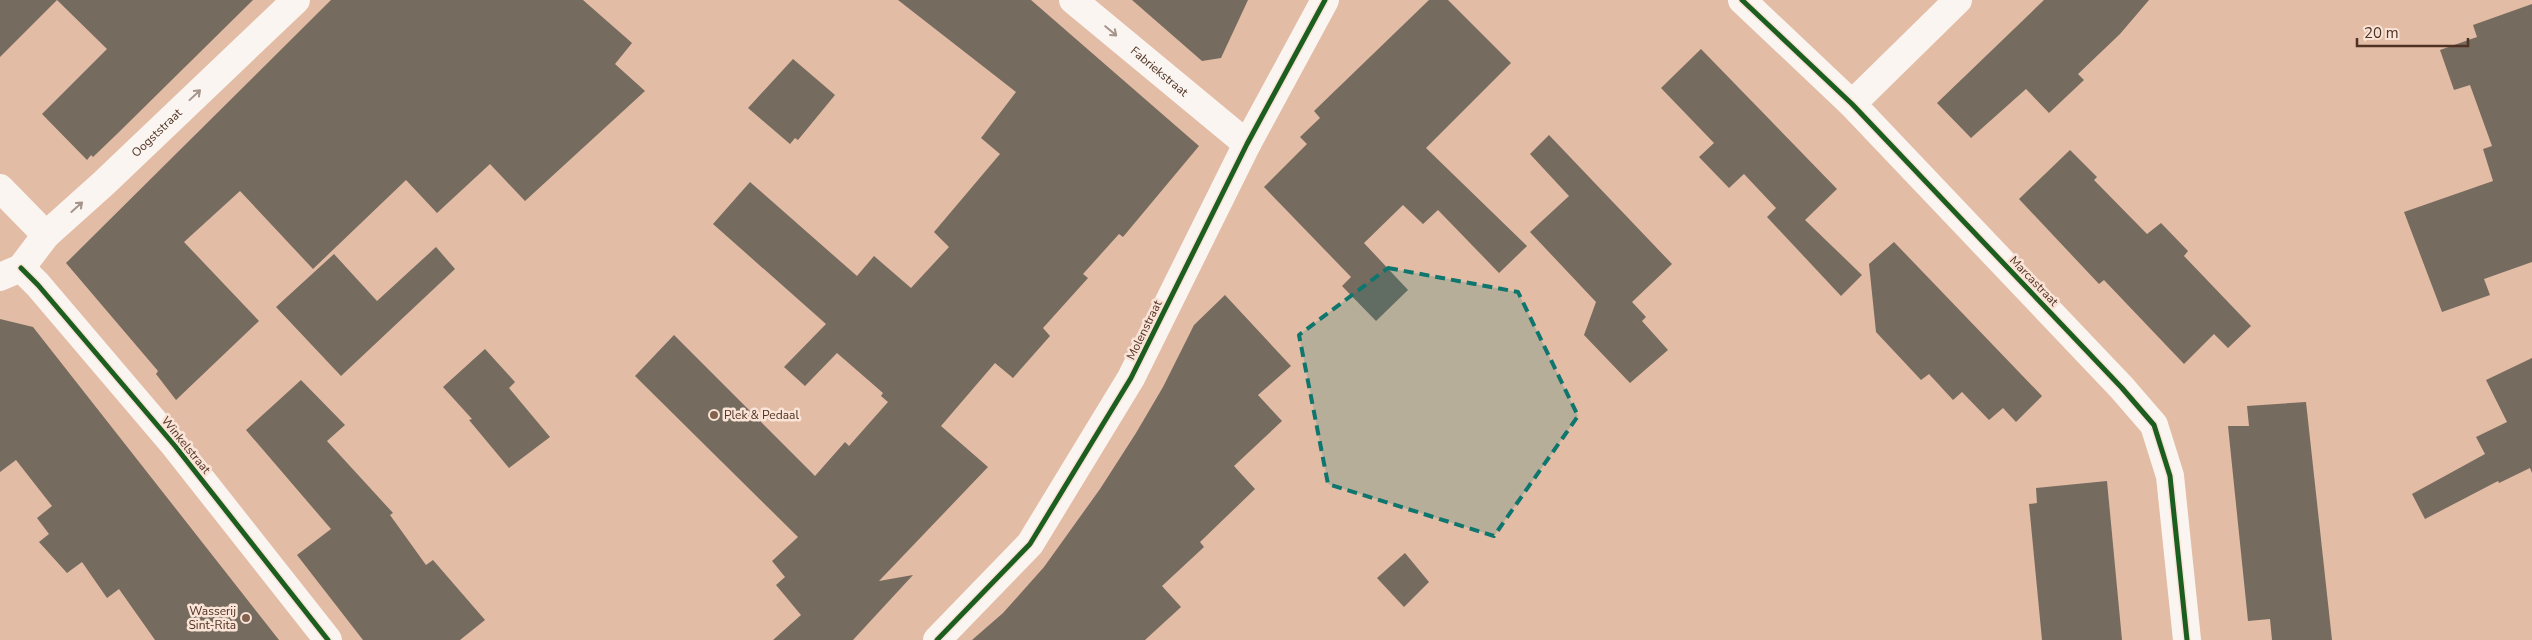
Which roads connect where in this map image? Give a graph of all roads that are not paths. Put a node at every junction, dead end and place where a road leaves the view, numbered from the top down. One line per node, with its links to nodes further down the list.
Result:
1 (296, 0): 9 (street, Oogststraat, one-way to 1)
2 (1073, 0): 7 (street, Fabriekstraat, one-way to 7)
3 (1326, 0): 7 (street, Molenstraat)
4 (1742, 0): 6 (street, Marcastraat)
5 (1958, 0): 6 (street)
6 (1852, 104): 13 (street, Marcastraat)
7 (1247, 144): 12 (street, Molenstraat)
8 (0, 188): 9 (street)
9 (46, 235): 10 (street, Oogststraat)
10 (10, 273): 11 (street, Winkelstraat)
11 (328, 640)
12 (937, 640)
13 (2187, 640)

